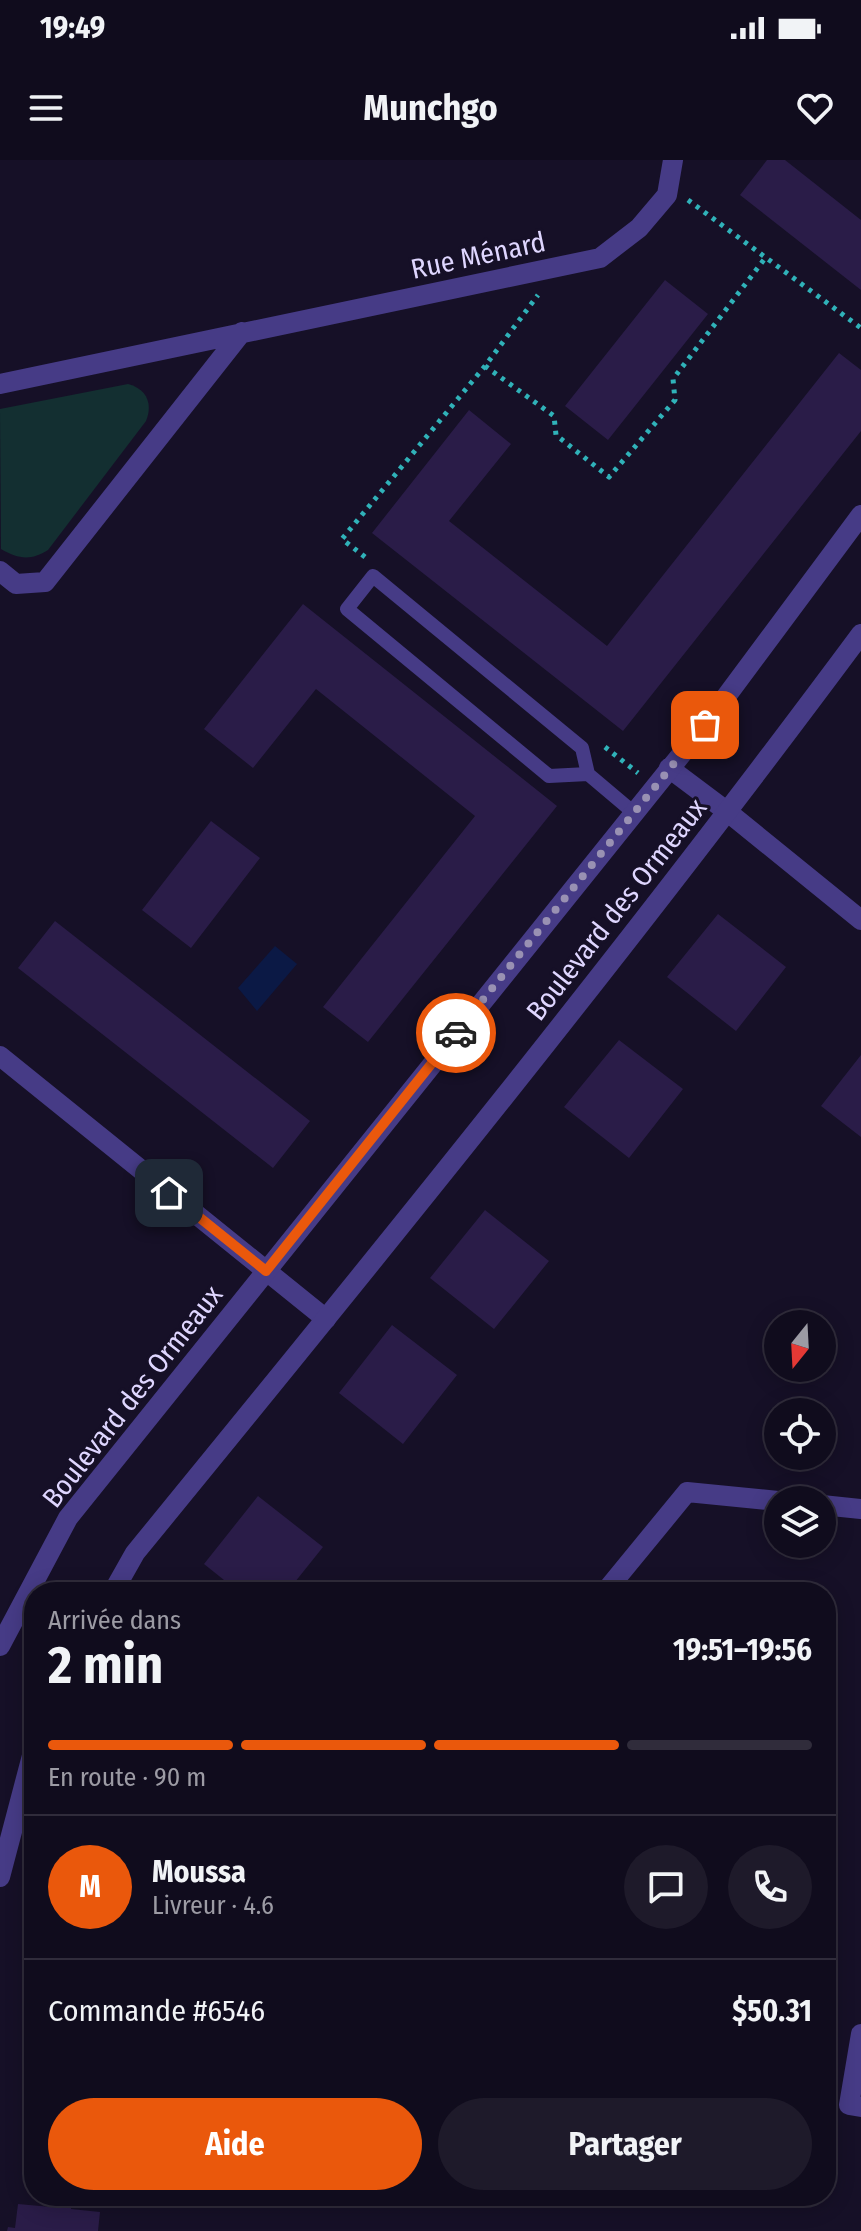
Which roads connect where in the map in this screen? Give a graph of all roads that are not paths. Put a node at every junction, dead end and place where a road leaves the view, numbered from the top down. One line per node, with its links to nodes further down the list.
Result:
1 (673, 160): 2 (street, Rue Ménard)
2 (242, 332): 3 (street, Rue Ménard); 5 (street)
3 (0, 384)
4 (861, 515): 7 (street, Boulevard des Ormeaux)
5 (0, 571)
6 (861, 634): 10 (street, Boulevard des Ormeaux)
7 (669, 768): 9 (street, Boulevard des Ormeaux); 10 (street)
8 (588, 774): 8 (lane); 9 (lane)
9 (633, 812): 13 (street, Boulevard des Ormeaux)
10 (729, 813): 11 (street); 14 (street, Boulevard des Ormeaux)
11 (861, 920)
12 (0, 1056): 13 (street)
13 (266, 1271): 14 (street); 18 (street, Boulevard des Ormeaux)
14 (326, 1319): 19 (street, Boulevard des Ormeaux)
15 (764, 1500): 20 (street)
16 (836, 1506): 17 (street)
17 (861, 1509)
18 (34, 1582)
19 (119, 1582)
20 (613, 1582)
21 (24, 1601): 22 (street, Boulevard des Ormeaux)
22 (0, 1646)
23 (24, 1786): 24 (street)
24 (0, 1877)
25 (861, 2034): 26 (street)
26 (861, 2107)

